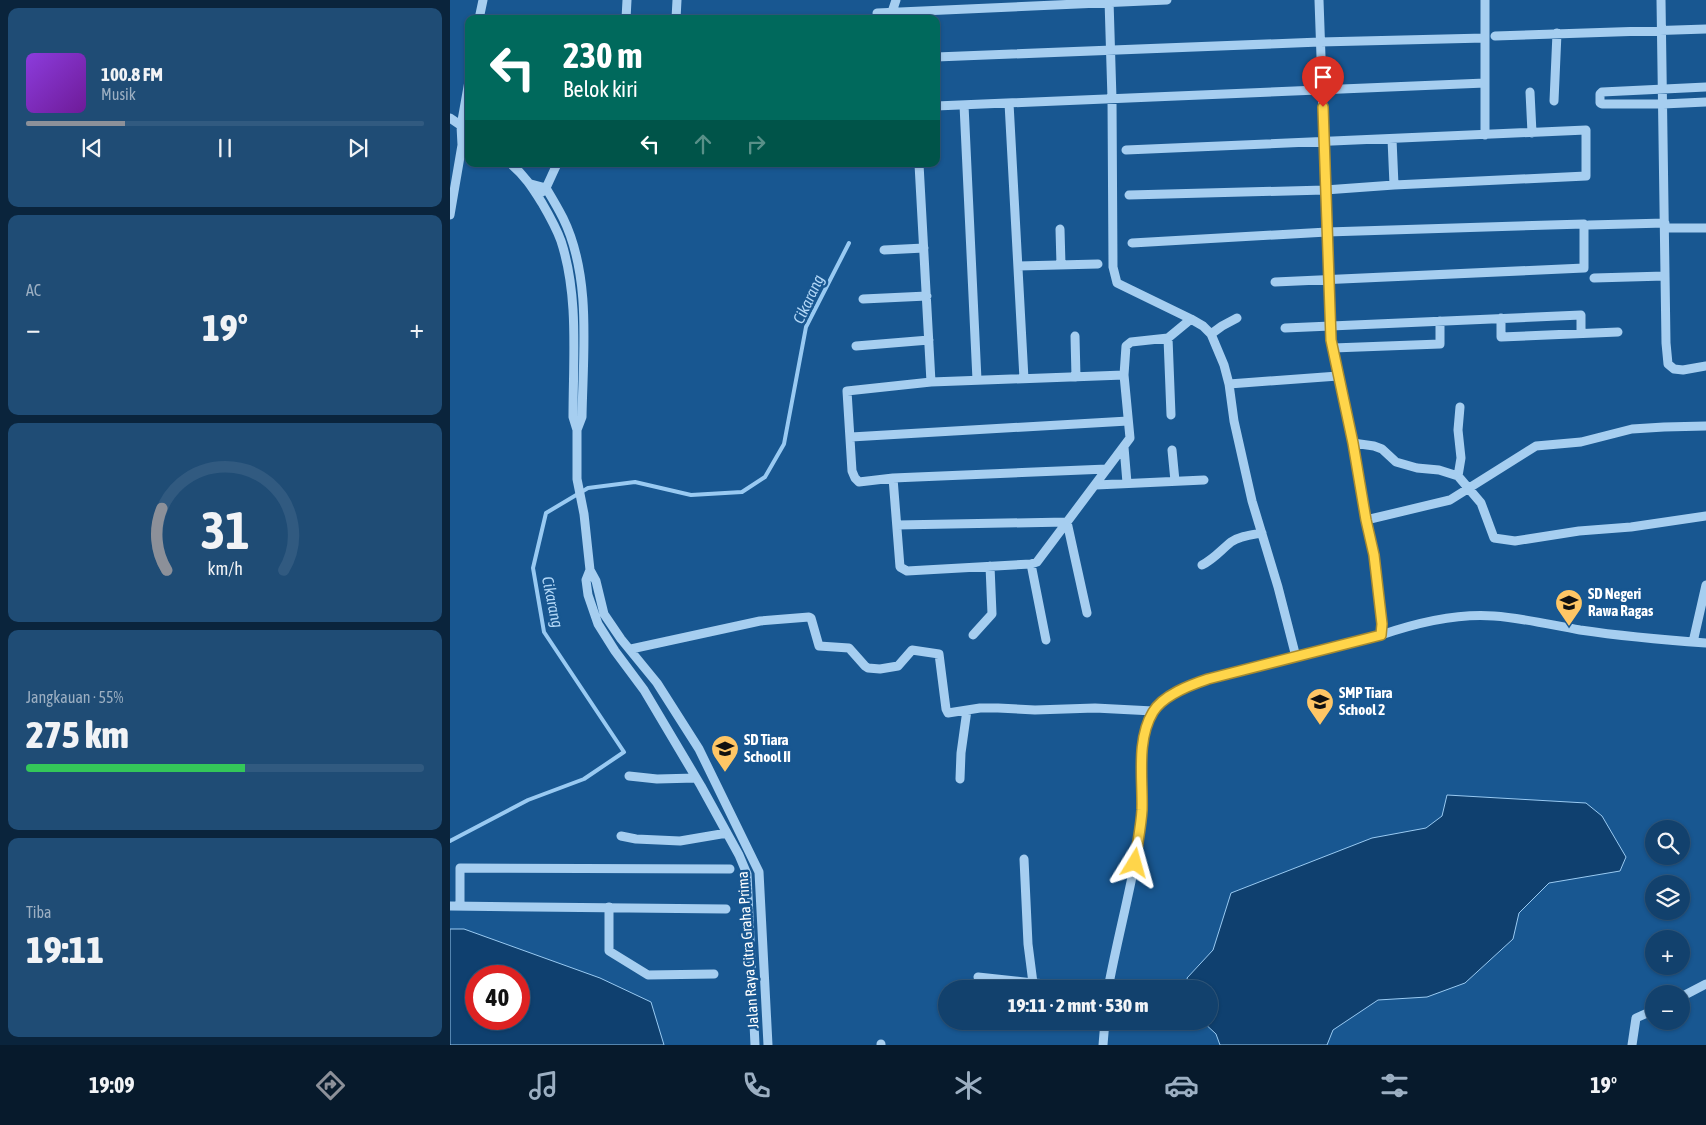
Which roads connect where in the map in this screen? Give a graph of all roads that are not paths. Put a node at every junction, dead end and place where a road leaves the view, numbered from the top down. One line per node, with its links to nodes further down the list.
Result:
1 (483, 0): 12 (street)
2 (627, 0): 13 (street)
3 (677, 0): 14 (street)
4 (896, 0): 10 (street)
5 (1167, 0): 9 (street)
6 (1319, 0): 20 (street)
7 (1485, 0): 19 (street)
8 (1661, 0): 16 (street)
9 (1109, 1): 10 (street); 21 (street)
10 (892, 12): 11 (street)
11 (877, 13)
12 (480, 15)
13 (626, 15)
14 (676, 15)
15 (1706, 29): 16 (street)
16 (1662, 30): 17 (street); 25 (street)
17 (1557, 33): 18 (street); 29 (street)
18 (1495, 36)
19 (1485, 38): 20 (street); 23 (street)
20 (1320, 42): 21 (street); 26 (street)
21 (1110, 51): 22 (street); 28 (street)
22 (940, 57)
23 (1484, 83): 26 (street); 38 (street)
24 (1706, 87): 25 (street)
25 (1662, 89): 32 (street); 32 (street)
26 (1322, 90): 28 (street); 40 (street)
27 (1530, 92): 37 (street)
28 (1112, 99): 31 (street); 71 (street)
29 (1554, 100)
30 (1706, 102): 32 (street)
31 (1009, 103): 33 (street); 62 (street)
32 (1663, 104): 53 (street)
33 (964, 105): 34 (street); 88 (street)
34 (940, 106)
35 (450, 118): 36 (street)
36 (465, 129): 51 (street)
37 (1532, 133): 38 (street); 46 (street)
38 (1486, 135): 39 (street)
39 (1392, 139): 40 (street); 46 (street)
40 (1324, 142): 41 (street); 48 (street)
41 (1126, 150)
42 (514, 167): 45 (street)
43 (556, 167): 47 (street)
44 (919, 167): 58 (street)
45 (531, 184): 47 (street); 49 (street)
46 (1394, 185): 48 (street)
47 (546, 188): 49 (street); 95 (street)
48 (1325, 190): 50 (street); 56 (street)
49 (537, 196): 95 (street)
50 (1129, 196)
51 (450, 215)
52 (1589, 225): 53 (street)
53 (1665, 226): 54 (street); 63 (street)
54 (1706, 228)
55 (1060, 229): 61 (street)
56 (1328, 232): 57 (street); 65 (street); 65 (street)
57 (1132, 243)
58 (924, 248): 59 (street); 67 (street)
59 (884, 250)
60 (1098, 264): 61 (street)
61 (1061, 265): 62 (street)
62 (1018, 266): 87 (street)
63 (1665, 276): 64 (street); 83 (street)
64 (1594, 278)
65 (1329, 279): 66 (street); 73 (street)
66 (1275, 282)
67 (927, 296): 68 (street); 80 (street)
68 (863, 299)
69 (1237, 318): 77 (street)
70 (1501, 318): 72 (street); 76 (street); 76 (street)
71 (1191, 319): 77 (street); 79 (street)
72 (1440, 321): 73 (street); 82 (street)
73 (1331, 325): 74 (street); 82 (street)
74 (1285, 328)
75 (1618, 332): 76 (street)
76 (1582, 333)
77 (1211, 334): 90 (street)
78 (1075, 336): 86 (street)
79 (1168, 338): 84 (street); 92 (street)
80 (929, 340): 81 (street); 89 (street)
81 (856, 346)
82 (1333, 348): 85 (street)
83 (1706, 366)
84 (1124, 375): 86 (street); 93 (street)
85 (1338, 376): 90 (street); 97 (street)
86 (1076, 377): 87 (street)
87 (1024, 378): 88 (street)
88 (977, 380): 89 (street)
89 (932, 382): 96 (street)
90 (1229, 384): 112 (street)
91 (1460, 407): 101 (street)
92 (1171, 415)
93 (1128, 421): 96 (street); 98 (street)
94 (1706, 426): 107 (street)
95 (577, 430): 116 (street, Jalan Raya Citra Graha Prima)
96 (850, 437): 102 (street)
97 (1353, 443): 101 (street); 109 (street)
98 (1124, 447): 100 (street); 105 (street)
99 (1172, 450): 104 (street)
100 (1107, 469): 102 (street); 106 (street)
101 (1458, 476): 107 (street)
102 (893, 478): 111 (street)
103 (1204, 480): 104 (street)
104 (1175, 481): 105 (street)
105 (1127, 483): 106 (street)
106 (1096, 484): 110 (street)
107 (1470, 489): 108 (street); 109 (street)
108 (1706, 516)
109 (1366, 520): 120 (street)
110 (1067, 522): 111 (street); 113 (street); 118 (street)
111 (897, 525): 115 (street)
112 (1262, 533): 114 (street); 125 (street)
113 (1031, 564): 115 (street); 121 (street)
114 (1202, 565)
115 (990, 566): 119 (street)
116 (590, 570): 124 (street, Jalan Raya Citra Graha Prima); 129 (street, Jalan Raya Citra Graha Prima)
117 (1706, 585): 122 (street)
118 (1087, 613)
119 (973, 635)
120 (1381, 635): 122 (street); 125 (street)
121 (1046, 640)
122 (1693, 642): 123 (street)
123 (1706, 643)
124 (631, 649): 126 (street); 131 (street, Jalan Raya Citra Graha Prima)
125 (1296, 657): 127 (street)
126 (967, 710): 127 (street); 130 (street)
127 (1153, 711): 145 (street)
128 (629, 776): 129 (street)
129 (696, 778): 132 (street, Jalan Raya Citra Graha Prima)
130 (960, 779)
131 (725, 800): 132 (street); 151 (street, Jalan Raya Citra Graha Prima)
132 (712, 807): 133 (street, Jalan Raya Citra Graha Prima)
133 (727, 833): 134 (street); 150 (street, Jalan Raya Citra Graha Prima)
134 (621, 836)
135 (1024, 859): 144 (street)
136 (730, 869): 138 (street)
137 (450, 906): 138 (street)
138 (460, 906): 139 (street)
139 (609, 907): 140 (street); 141 (street)
140 (726, 909)
141 (714, 974)
142 (978, 977): 143 (street)
143 (1006, 980)
144 (1033, 980)
145 (1110, 980)
146 (1706, 984): 147 (street)
147 (1690, 992)
148 (1645, 1014): 153 (street)
149 (1104, 1030): 152 (street)
150 (755, 1045)
151 (768, 1045)
152 (1103, 1045)
153 (1632, 1045)

